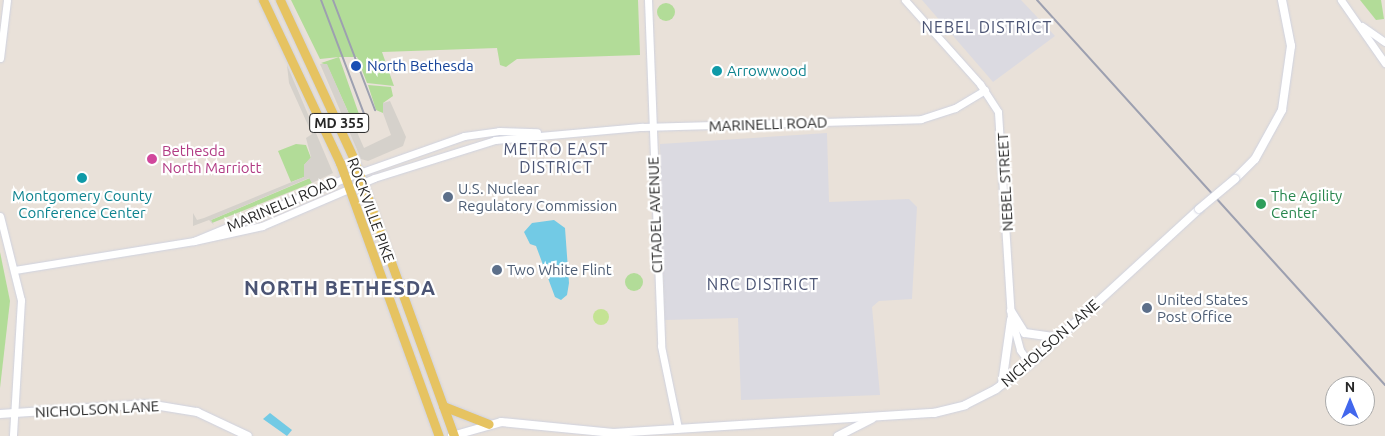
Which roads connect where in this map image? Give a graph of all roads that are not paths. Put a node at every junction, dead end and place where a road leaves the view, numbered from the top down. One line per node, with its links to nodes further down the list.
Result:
1 (7, 0): 10 (street)
2 (263, 0): 16 (main road, ROCKVILLE PIKE / MD 355)
3 (280, 0): 15 (main road, ROCKVILLE PIKE / MD 355)
4 (648, 0): 13 (street, CITADEL AVENUE)
5 (904, 0): 12 (street, NEBEL STREET)
6 (1282, 0): 24 (main road, NICHOLSON LANE, bridge)
7 (1341, 0): 8 (street)
8 (1362, 26): 9 (street); 11 (street)
9 (1385, 42)
10 (0, 58)
11 (1385, 63)
12 (985, 90): 13 (street, MARINELLI ROAD); 22 (street, NEBEL STREET)
13 (651, 127): 14 (street, MARINELLI ROAD); 32 (street, CITADEL AVENUE)
14 (545, 133): 15 (street, MARINELLI ROAD); 17 (street, MARINELLI ROAD)
15 (358, 173): 16 (street, MARINELLI ROAD); 17 (main road, ROCKVILLE PIKE / MD 355)
16 (345, 178): 18 (main road, ROCKVILLE PIKE / MD 355); 20 (street, MARINELLI ROAD)
17 (362, 182): 18 (street, MARINELLI ROAD); 27 (main road, ROCKVILLE PIKE / MD 355)
18 (349, 187): 20 (street, MARINELLI ROAD); 35 (main road, ROCKVILLE PIKE / MD 355)
19 (0, 216): 21 (street)
20 (194, 241): 21 (street, MARINELLI ROAD)
21 (15, 270): 28 (street)
22 (1011, 311): 23 (street, NEBEL STREET); 24 (main road)
23 (1011, 320): 25 (street, NEBEL STREET); 26 (main road)
24 (1059, 338): 25 (main road, NICHOLSON LANE)
25 (1030, 364): 26 (main road, NICHOLSON LANE)
26 (1002, 385): 30 (main road, NICHOLSON LANE)
27 (443, 406): 31 (main road); 36 (main road, ROCKVILLE PIKE / MD 355)
28 (14, 413): 29 (main road, NICHOLSON LANE); 33 (street); 34 (main road, NICHOLSON LANE)
29 (0, 414)
30 (876, 417): 32 (main road, NICHOLSON LANE); 37 (main road)
31 (489, 424): 32 (main road, NICHOLSON LANE); 36 (main road, NICHOLSON LANE)
32 (678, 428)
33 (13, 436)
34 (248, 436)
35 (439, 436)
36 (453, 436)
37 (838, 436)

